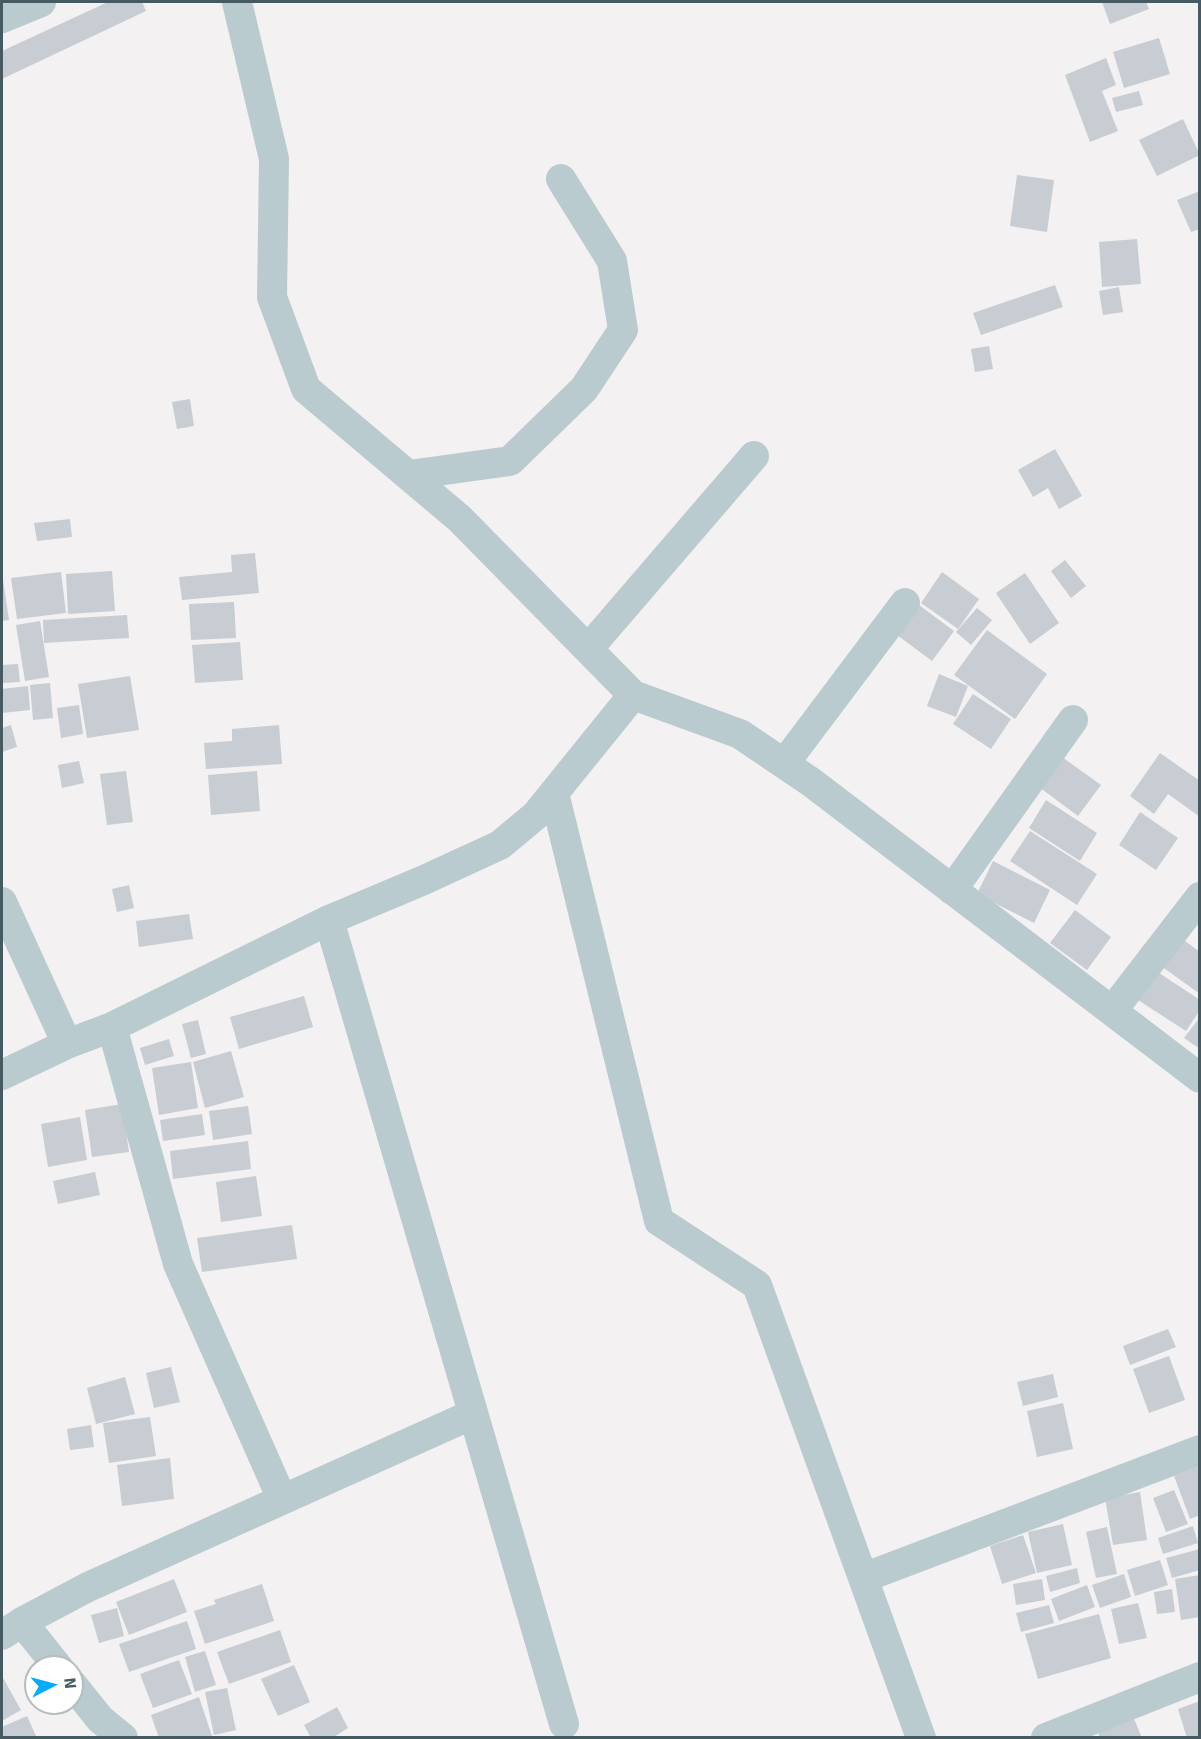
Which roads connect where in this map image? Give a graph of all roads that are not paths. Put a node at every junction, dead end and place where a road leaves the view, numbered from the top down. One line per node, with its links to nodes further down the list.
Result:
1 (41, 2): 3 (street)
2 (237, 2): 6 (street)
3 (2, 18)
4 (561, 179): 6 (street)
5 (754, 456): 8 (street)
6 (409, 475): 8 (street)
7 (905, 603): 11 (street)
8 (588, 649): 9 (street)
9 (633, 696): 11 (street); 12 (street)
10 (1073, 720): 13 (street)
11 (784, 764): 13 (street)
12 (554, 793): 16 (street); 25 (street)
13 (952, 890): 17 (street)
14 (1200, 897): 17 (street)
15 (2, 902): 19 (street)
16 (329, 920): 18 (street); 22 (street)
17 (1112, 1011): 21 (street)
18 (112, 1027): 19 (street); 24 (street)
19 (67, 1044): 20 (street)
20 (2, 1075)
21 (1200, 1078)
22 (473, 1414): 24 (street); 30 (street)
23 (1200, 1450): 25 (street)
24 (282, 1499): 26 (street)
25 (863, 1578): 32 (street)
26 (12, 1628): 27 (street)
27 (44, 1655)
28 (1200, 1677): 33 (street)
29 (84, 1699): 31 (street)
30 (564, 1724)
31 (123, 1737)
32 (921, 1737)
33 (1046, 1737)

